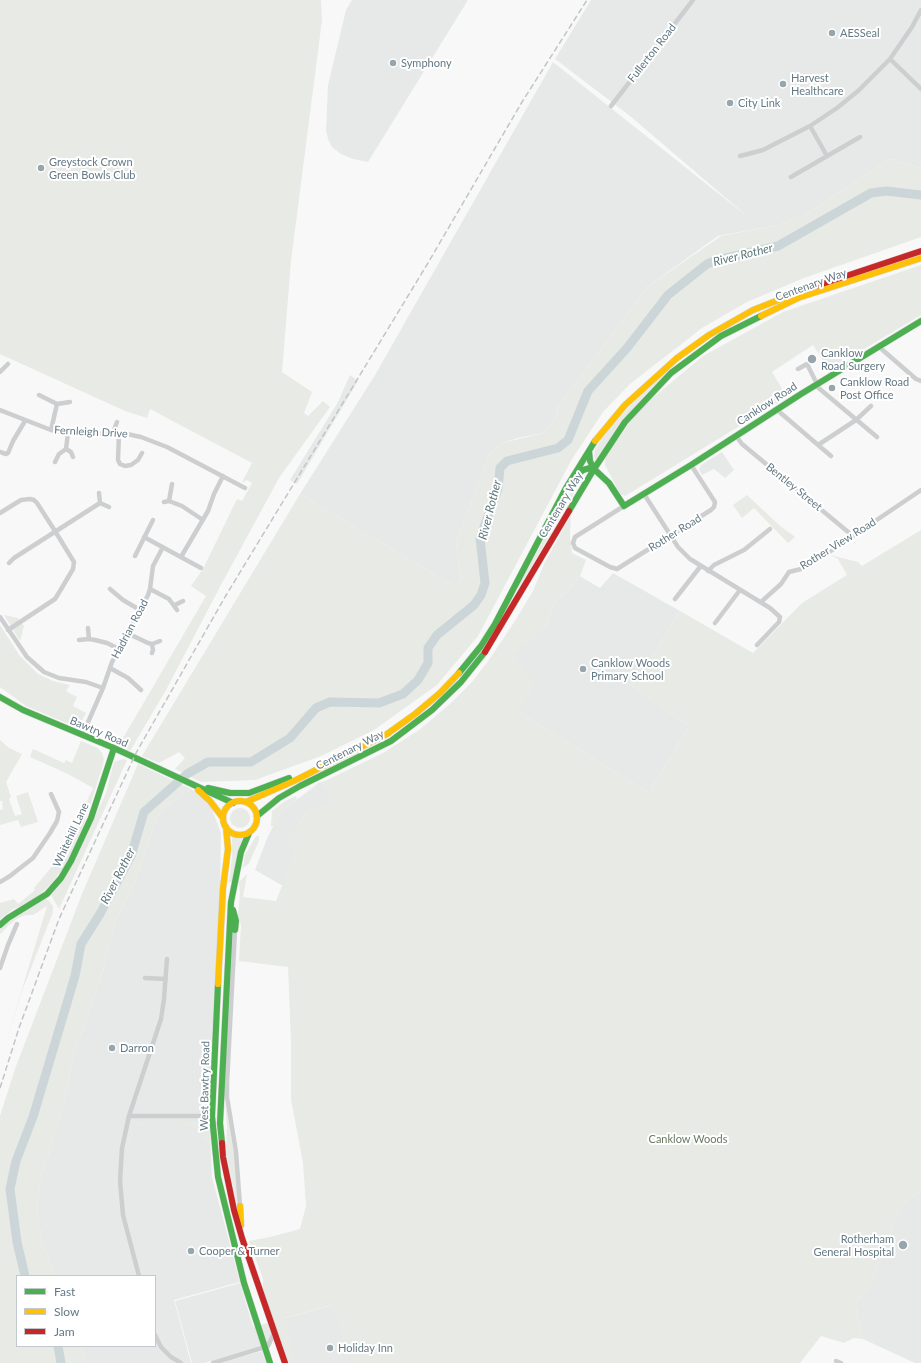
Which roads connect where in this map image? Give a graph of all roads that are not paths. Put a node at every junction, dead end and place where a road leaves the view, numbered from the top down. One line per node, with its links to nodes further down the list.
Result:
1 (693, 0): 5 (street, Fullerton Road)
2 (921, 10): 3 (street)
3 (890, 59): 4 (street); 6 (street)
4 (921, 89)
5 (611, 106)
6 (810, 126): 8 (street); 9 (street)
7 (860, 137): 9 (street)
8 (740, 156)
9 (827, 156): 10 (street)
10 (791, 177)
11 (921, 251): 37 (main road, Centenary Way)
12 (921, 258): 44 (main road, Centenary Way)
13 (921, 321): 14 (main road, Canklow Road)
14 (878, 346): 18 (street); 19 (main road, Canklow Road)
15 (8, 364): 17 (street)
16 (798, 369): 19 (street)
17 (0, 372)
18 (921, 381)
19 (816, 384): 24 (main road, Canklow Road); 26 (street)
20 (39, 395): 22 (street)
21 (70, 402): 22 (street)
22 (57, 404): 29 (street)
23 (871, 406): 26 (street)
24 (776, 409): 33 (main road, Canklow Road); 35 (street)
25 (0, 410): 27 (street, Fernleigh Drive)
26 (856, 420): 34 (street); 35 (street)
27 (25, 421): 29 (street, Fernleigh Drive); 38 (street)
28 (117, 422): 31 (street)
29 (51, 430): 30 (street, Fernleigh Drive)
30 (68, 433): 31 (street, Fernleigh Drive); 36 (street)
31 (113, 433): 32 (street, Fernleigh Drive)
32 (119, 433): 39 (street); 45 (street, Fernleigh Drive)
33 (736, 436): 43 (main road, Canklow Road); 61 (street, Bentley Street)
34 (877, 437)
35 (818, 445): 40 (street)
36 (66, 449): 41 (street); 42 (street)
37 (589, 451): 44 (main road); 46 (main road, Centenary Way)
38 (0, 452)
39 (142, 453)
40 (831, 456)
41 (73, 457)
42 (55, 462)
43 (691, 465): 51 (main road, Canklow Road); 60 (street, Rother Road)
44 (594, 469): 46 (main road); 53 (main road); 101 (main road, Centenary Way)
45 (223, 476): 48 (street, Fernleigh Drive); 57 (street)
46 (572, 478): 96 (main road, Centenary Way)
47 (172, 484): 57 (street)
48 (245, 488)
49 (921, 490): 61 (street, Rother View Road)
50 (99, 493): 52 (street)
51 (644, 494): 53 (main road, Canklow Road); 60 (street)
52 (100, 503): 54 (street); 59 (street)
53 (624, 506): 66 (street, Canklow Road)
54 (109, 507)
55 (0, 513): 59 (street)
56 (153, 520): 62 (street)
57 (203, 520): 65 (street)
58 (770, 529): 70 (street)
59 (55, 531): 67 (street); 81 (street)
60 (670, 536): 66 (street, Rother Road); 68 (street)
61 (853, 536): 76 (street, Rother View Road)
62 (144, 537): 63 (street); 64 (street)
63 (163, 547): 65 (street); 72 (street, Hadrian Road)
64 (135, 556)
65 (181, 557): 69 (street)
66 (592, 558)
67 (9, 563)
68 (700, 567): 70 (street); 74 (street)
69 (201, 568)
70 (708, 571): 73 (street)
71 (110, 589): 77 (street)
72 (150, 589): 75 (street); 77 (street, Hadrian Road)
73 (740, 590): 76 (street); 79 (street)
74 (675, 599)
75 (184, 601)
76 (761, 602): 87 (street)
77 (140, 610): 82 (street, Hadrian Road)
78 (0, 617): 81 (street)
79 (715, 623)
80 (88, 628): 83 (street)
81 (8, 630): 91 (street)
82 (127, 633): 86 (street); 88 (street, Hadrian Road)
83 (89, 638): 84 (street); 88 (street)
84 (79, 640)
85 (160, 641): 86 (street)
86 (152, 644): 89 (street)
87 (757, 645)
88 (119, 649): 90 (street, Hadrian Road)
89 (152, 653)
90 (110, 668): 91 (street, Hadrian Road); 92 (street)
91 (104, 688): 94 (street, Hadrian Road)
92 (141, 690)
93 (0, 697): 94 (main road, Bawtry Road)
94 (82, 736): 95 (main road, Bawtry Road)
95 (114, 748): 97 (main road, Bawtry Road); 108 (main road, Whitehill Lane)
96 (328, 764): 97 (main road); 99 (main road)
97 (188, 783): 100 (main road, Bawtry Road); 102 (main road, Bawtry Road)
98 (51, 794): 105 (street)
99 (246, 802): 100 (main road); 101 (main road)
100 (233, 803): 102 (main road)
101 (257, 816): 104 (main road)
102 (223, 818): 103 (main road)
103 (226, 827): 104 (main road); 115 (main road, West Bawtry Road)
104 (249, 833): 106 (main road, West Bawtry Road)
105 (0, 882)
106 (231, 902): 109 (main road); 117 (main road, West Bawtry Road)
107 (17, 924): 111 (street)
108 (0, 925)
109 (235, 930): 116 (street, West Bawtry Road)
110 (167, 959): 113 (street)
111 (0, 968)
112 (145, 978): 113 (street)
113 (166, 979): 114 (street)
114 (129, 1116): 115 (street); 118 (street)
115 (212, 1116): 121 (main road, West Bawtry Road)
116 (240, 1206): 117 (main road)
117 (242, 1238): 119 (main road, West Bawtry Road)
118 (139, 1275)
119 (274, 1333): 121 (street); 126 (main road, West Bawtry Road)
120 (156, 1337): 123 (street)
121 (264, 1348): 124 (street); 125 (main road, West Bawtry Road)
122 (836, 1361): 127 (street)
123 (181, 1363)
124 (213, 1363)
125 (270, 1363)
126 (285, 1363)
127 (841, 1363)

